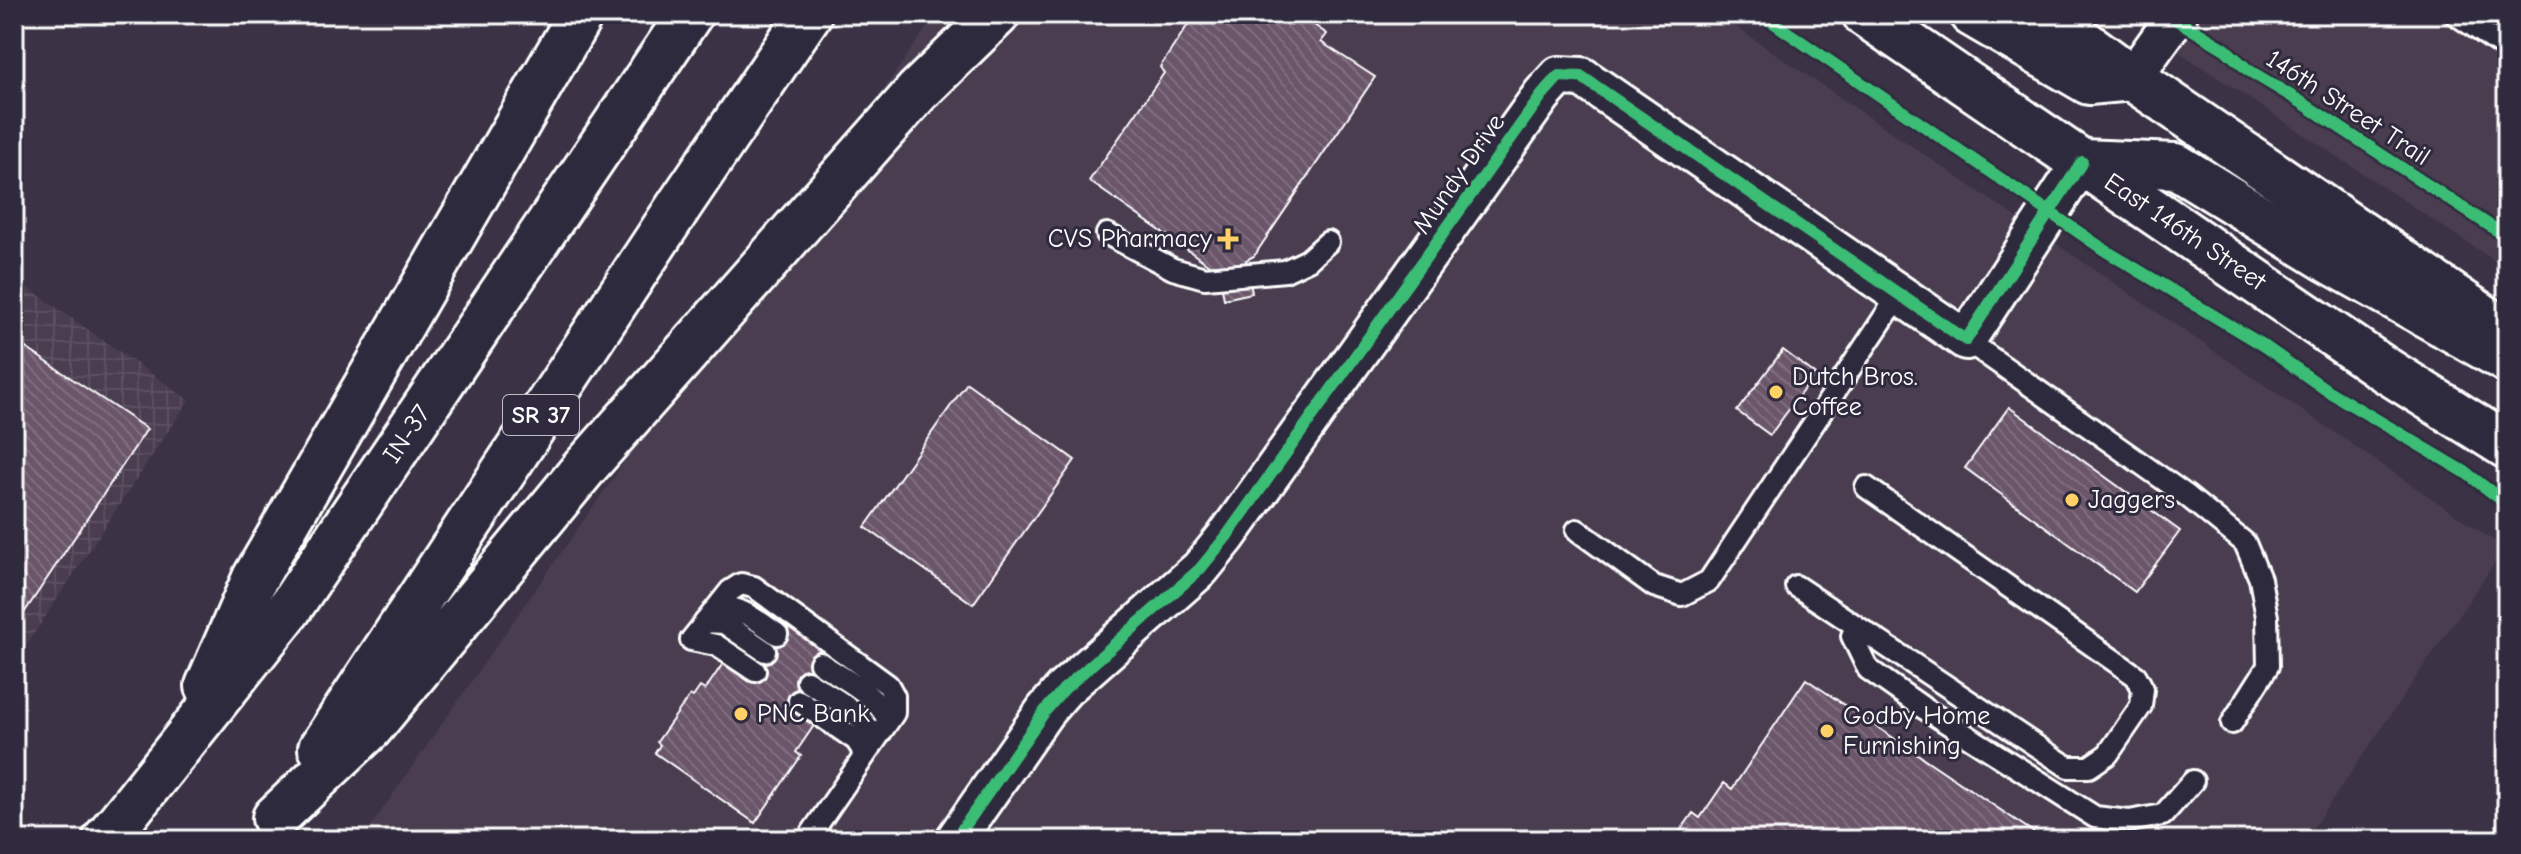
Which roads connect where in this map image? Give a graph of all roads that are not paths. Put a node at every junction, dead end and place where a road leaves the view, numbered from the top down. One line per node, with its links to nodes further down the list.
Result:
1 (581, 14): 35 (main road)
2 (690, 14): 35 (main road, IN-37)
3 (809, 14): 38 (main road, SR 37)
4 (975, 14): 13 (main road)
5 (997, 14): 13 (main road)
6 (1865, 14): 14 (main road, East 146th Street)
7 (1972, 14): 12 (main road)
8 (2045, 14): 12 (main road)
9 (2178, 14): 12 (street)
10 (2455, 14): 11 (lane)
11 (2507, 49)
12 (2132, 78): 18 (main road)
13 (917, 92): 38 (main road)
14 (2082, 162): 19 (street); 20 (main road); 21 (main road, East 146th Street)
15 (1107, 234): 16 (lane)
16 (1328, 242)
17 (1899, 295): 19 (street, Mundy Drive); 23 (lane); 41 (street, Mundy Drive)
18 (2507, 333)
19 (1966, 340): 34 (lane)
20 (2507, 360)
21 (2507, 446)
22 (1866, 487): 26 (lane)
23 (1577, 530)
24 (1796, 586): 26 (lane)
25 (712, 614): 27 (lane); 28 (lane); 30 (lane); 33 (lane)
26 (1856, 627): 37 (lane)
27 (777, 634)
28 (765, 651)
29 (820, 663): 33 (lane)
30 (755, 671)
31 (807, 681): 36 (lane)
32 (799, 701): 36 (lane)
33 (888, 721): 36 (lane)
34 (2232, 723)
35 (185, 738): 39 (main road, IN-37)
36 (868, 750): 40 (lane)
37 (2193, 781)
38 (267, 829)
39 (105, 840)
40 (807, 840)
41 (955, 840)

